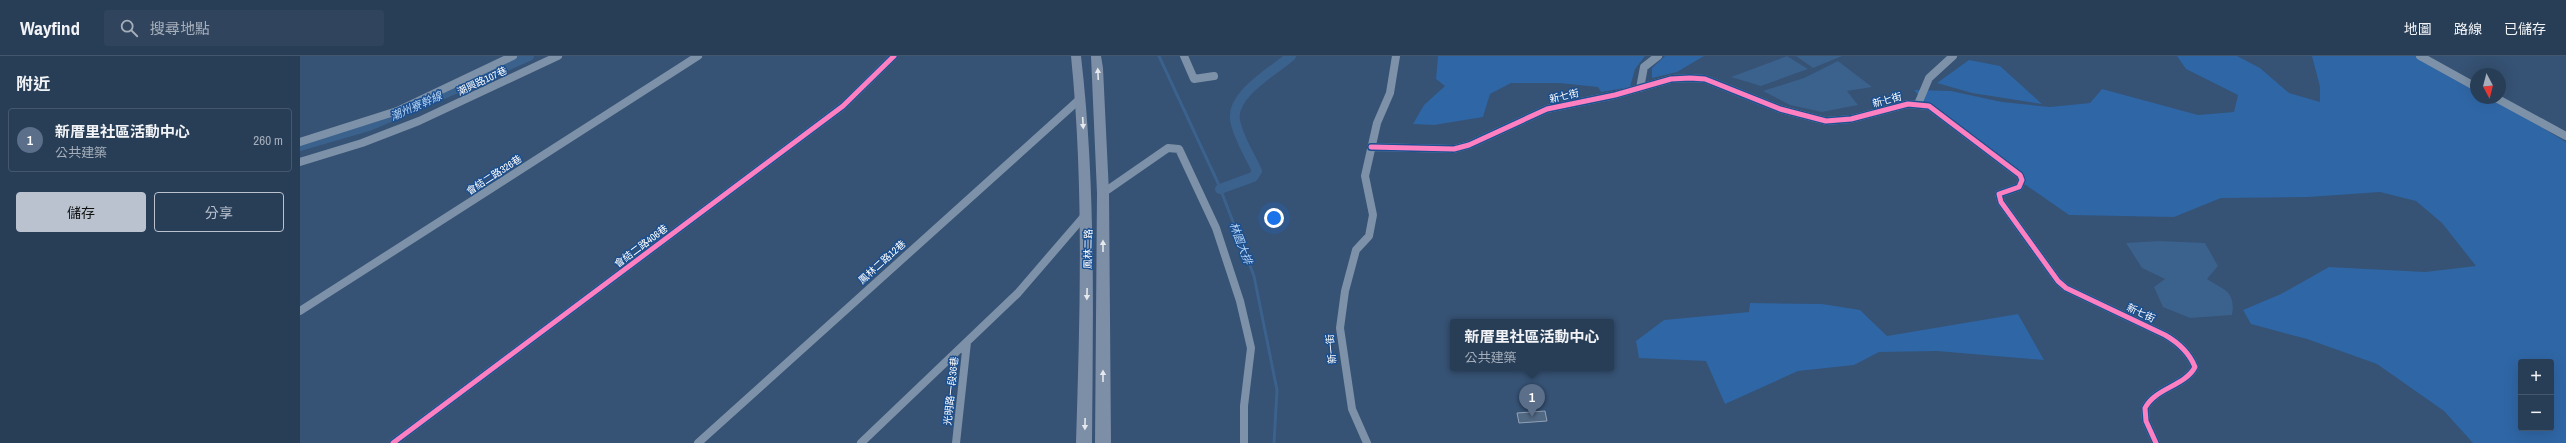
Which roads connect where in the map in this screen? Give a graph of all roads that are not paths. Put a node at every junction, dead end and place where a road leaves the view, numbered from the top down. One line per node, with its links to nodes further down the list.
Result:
1 (514, 56): 19 (street)
2 (558, 56): 21 (street, 潮興路107巷)
3 (698, 56): 24 (street, 會結二路326巷)
4 (894, 56): 26 (street, 會結二路406巷)
5 (1076, 56): 15 (main road, 鳳林二路)
6 (1096, 56): 22 (main road, 鳳林二路, one-way to 6)
7 (1184, 56): 12 (street)
8 (1396, 56): 20 (street)
9 (1658, 56): 14 (street)
10 (1953, 56): 17 (street)
11 (2420, 56): 13 (street)
12 (1214, 76)
13 (2470, 84)
14 (1640, 88): 17 (street, 新七街); 20 (street, 新七街)
15 (1081, 98): 23 (main road, 鳳林二路, one-way to 23); 27 (street, 鳳林二路12巷)
16 (2506, 103): 18 (street)
17 (1918, 104): 34 (street, 新七街)
18 (2566, 136)
19 (300, 142)
20 (1370, 147): 33 (street, 新一街)
21 (300, 162)
22 (1103, 193): 31 (main road, 鳳林二路, one-way to 22); 32 (street)
23 (1088, 212): 25 (street); 30 (main road, 鳳林二路, one-way to 30)
24 (300, 311)
25 (967, 342): 28 (street); 29 (street, 光明路一段36巷)
26 (393, 443)
27 (698, 443)
28 (861, 443)
29 (956, 443)
30 (1084, 443)
31 (1103, 443)
32 (1244, 443)
33 (1367, 443)
34 (2156, 443)

